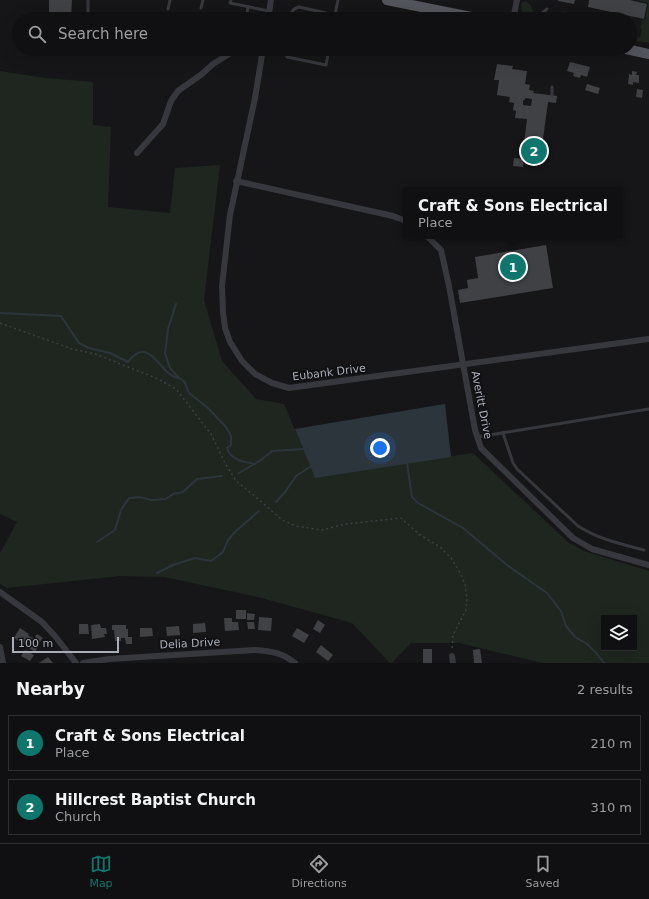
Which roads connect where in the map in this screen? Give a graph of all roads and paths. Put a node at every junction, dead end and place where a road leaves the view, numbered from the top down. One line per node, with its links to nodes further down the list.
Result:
1 (88, 0): 14 (lane)
2 (170, 0): 12 (lane)
3 (203, 0): 10 (lane)
4 (231, 0): 9 (lane)
5 (271, 0): 13 (street)
6 (338, 0): 18 (lane)
7 (387, 0): 19 (main road)
8 (517, 0): 20 (street)
9 (248, 7): 13 (lane); 15 (lane)
10 (201, 8)
11 (547, 8): 21 (lane)
12 (168, 9)
13 (269, 11)
14 (88, 12)
15 (247, 12)
16 (291, 12): 17 (lane)
17 (322, 12)
18 (336, 12)
19 (446, 12)
20 (514, 12)
21 (543, 12)
22 (637, 51): 23 (main road)
23 (649, 54)
24 (226, 56): 30 (street)
25 (262, 56): 31 (street, Eubank Drive)
26 (286, 56): 27 (lane)
27 (328, 56)
28 (552, 87): 29 (lane)
29 (552, 96)
30 (137, 153)
31 (236, 181): 32 (street); 36 (street, Eubank Drive)
32 (403, 220)
33 (430, 239): 36 (street, Averitt Drive)
34 (0, 323): 44 (path)
35 (649, 340): 36 (street, Eubank Drive)
36 (464, 365): 39 (street, Averitt Drive)
37 (649, 409): 38 (lane)
38 (503, 433): 39 (lane); 40 (lane)
39 (477, 437): 41 (street, Averitt Drive)
40 (644, 550)
41 (649, 565)
42 (0, 592): 46 (street)
43 (0, 647): 45 (street)
44 (453, 660)
45 (3, 663)
46 (76, 663)
47 (83, 663): 48 (street, Delia Drive)
48 (295, 663)

